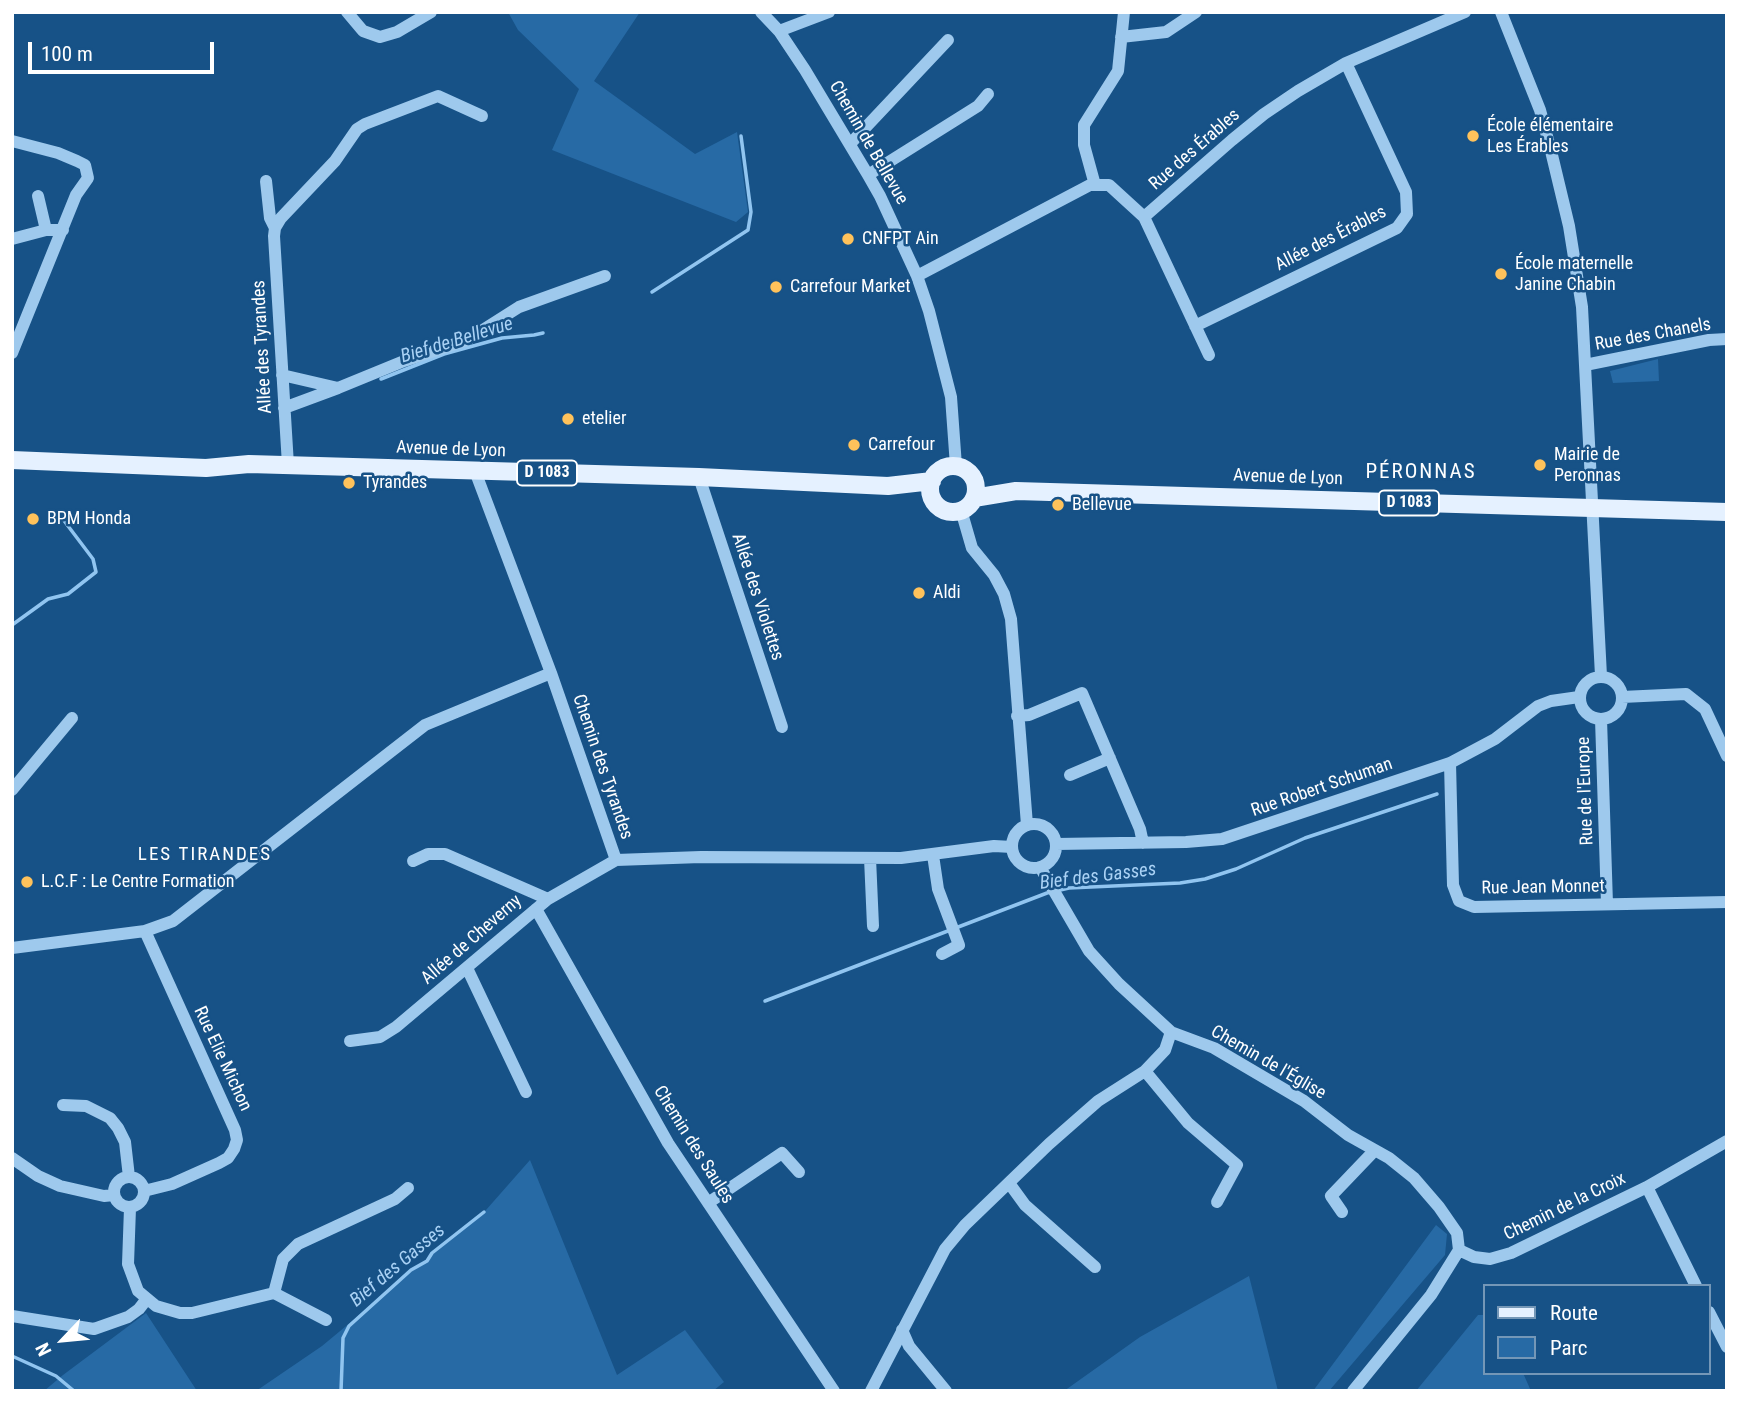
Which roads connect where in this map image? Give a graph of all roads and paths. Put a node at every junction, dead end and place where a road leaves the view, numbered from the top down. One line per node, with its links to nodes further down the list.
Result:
1 (347, 12): 2 (street)
2 (431, 12)
3 (761, 12): 9 (street, Chemin de Bellevue)
4 (829, 12): 9 (street)
5 (1124, 12): 10 (street)
6 (1196, 12): 10 (street)
7 (1465, 12): 12 (street, Rue des Érables)
8 (1501, 12): 32 (street)
9 (779, 31): 16 (street, Chemin de Bellevue)
10 (1121, 37): 19 (street)
11 (948, 40): 16 (street)
12 (1346, 63): 21 (street, Rue des Érables); 28 (street, Allée des Érables)
13 (988, 94): 17 (street)
14 (482, 116): 22 (street)
15 (12, 141): 24 (street)
16 (850, 145): 17 (street, Chemin de Bellevue)
17 (868, 175): 27 (street, Chemin de Bellevue)
18 (265, 181): 22 (street, Allée des Tyrandes)
19 (1095, 185): 21 (street); 27 (street)
20 (38, 196): 23 (street)
21 (1144, 217): 28 (street)
22 (275, 228): 33 (street, Allée des Tyrandes)
23 (47, 230): 24 (street); 25 (street)
24 (63, 230): 30 (street)
25 (12, 239)
26 (605, 276): 34 (street)
27 (917, 276): 38 (street, Chemin de Bellevue)
28 (1195, 326): 31 (street)
29 (1727, 339): 32 (street, Rue des Chanels)
30 (12, 353)
31 (1209, 355)
32 (1585, 365): 45 (street)
33 (282, 374): 34 (street); 35 (street, Allée des Tyrandes)
34 (338, 388): 35 (street)
35 (284, 408): 37 (street, Allée des Tyrandes)
36 (12, 460): 37 (main road, Avenue de Lyon / D 1083)
37 (288, 465): 39 (main road, Avenue de Lyon / D 1083)
38 (956, 466): 41 (main road); 43 (main road)
39 (475, 471): 40 (main road, Avenue de Lyon / D 1083); 47 (street, Chemin des Tyrandes)
40 (699, 477): 42 (main road, Avenue de Lyon / D 1083); 54 (street, Allée des Violettes)
41 (932, 481): 42 (main road, Avenue de Lyon / D 1083); 44 (main road)
42 (888, 486): 44 (main road, Avenue de Lyon / D 1083)
43 (970, 497): 44 (main road); 45 (main road, Avenue de Lyon / D 1083); 51 (street)
44 (933, 500)
45 (1594, 508): 46 (main road, Avenue de Lyon / D 1083); 48 (street)
46 (1727, 512)
47 (551, 673): 66 (street, Chemin des Tyrandes); 74 (street)
48 (1601, 676): 49 (street); 50 (street)
49 (1579, 697): 53 (street); 57 (street, Rue Robert Schuman)
50 (1622, 697): 53 (street); 55 (street)
51 (1017, 716): 56 (street); 60 (street)
52 (72, 718): 59 (street)
53 (1601, 719): 71 (street, Rue de l'Europe)
54 (782, 727)
55 (1727, 756)
56 (1110, 758): 58 (street); 61 (street)
57 (1450, 763): 61 (street, Rue Robert Schuman); 71 (street, Rue Jean Monnet)
58 (1070, 775)
59 (12, 790)
60 (1027, 825): 62 (street); 63 (street)
61 (1143, 843): 62 (street, Rue Robert Schuman)
62 (1056, 845): 68 (street)
63 (1012, 848): 64 (street, Chemin des Tyrandes); 68 (street)
64 (933, 855): 65 (street, Chemin des Tyrandes); 76 (street)
65 (870, 858): 66 (street, Chemin des Tyrandes); 73 (street)
66 (616, 860): 69 (street, Allée de Cheverny)
67 (413, 861): 69 (street)
68 (1040, 867): 78 (street, Chemin de l'Église)
69 (548, 899): 72 (street, Allée de Cheverny)
70 (1727, 902): 71 (street, Rue Jean Monnet)
71 (1607, 904)
72 (536, 909): 77 (street, Allée de Cheverny); 94 (street, Chemin des Saules)
73 (873, 926)
74 (145, 931): 75 (street); 91 (street, Rue Elie Michon)
75 (12, 948)
76 (942, 954)
77 (467, 968): 79 (street, Allée de Cheverny); 81 (street)
78 (1171, 1032): 80 (street); 84 (street, Chemin de l'Église)
79 (350, 1041)
80 (1145, 1071): 88 (street); 93 (street)
81 (526, 1092)
82 (63, 1105): 87 (street)
83 (1727, 1141): 89 (street, Chemin de la Croix)
84 (1376, 1150): 96 (street); 97 (street, Chemin de l'Église)
85 (12, 1158): 92 (street)
86 (799, 1172): 94 (street)
87 (129, 1177): 91 (street); 92 (street)
88 (1009, 1183): 98 (street); 105 (street)
89 (1647, 1187): 97 (street, Chemin de la Croix); 99 (street)
90 (408, 1188): 100 (street)
91 (144, 1191): 95 (street)
92 (114, 1195): 95 (street)
93 (1217, 1202)
94 (708, 1203): 107 (street, Chemin des Saules)
95 (130, 1208): 101 (street)
96 (1342, 1212)
97 (1459, 1250): 110 (street)
98 (1095, 1267)
99 (1695, 1284)
100 (274, 1293): 101 (street); 104 (street)
101 (146, 1300): 102 (street)
102 (12, 1316)
103 (1711, 1316): 106 (street)
104 (326, 1320)
105 (902, 1330): 108 (street); 109 (street)
106 (1727, 1347)
107 (834, 1391)
108 (870, 1391)
109 (946, 1391)
110 (1353, 1391)

